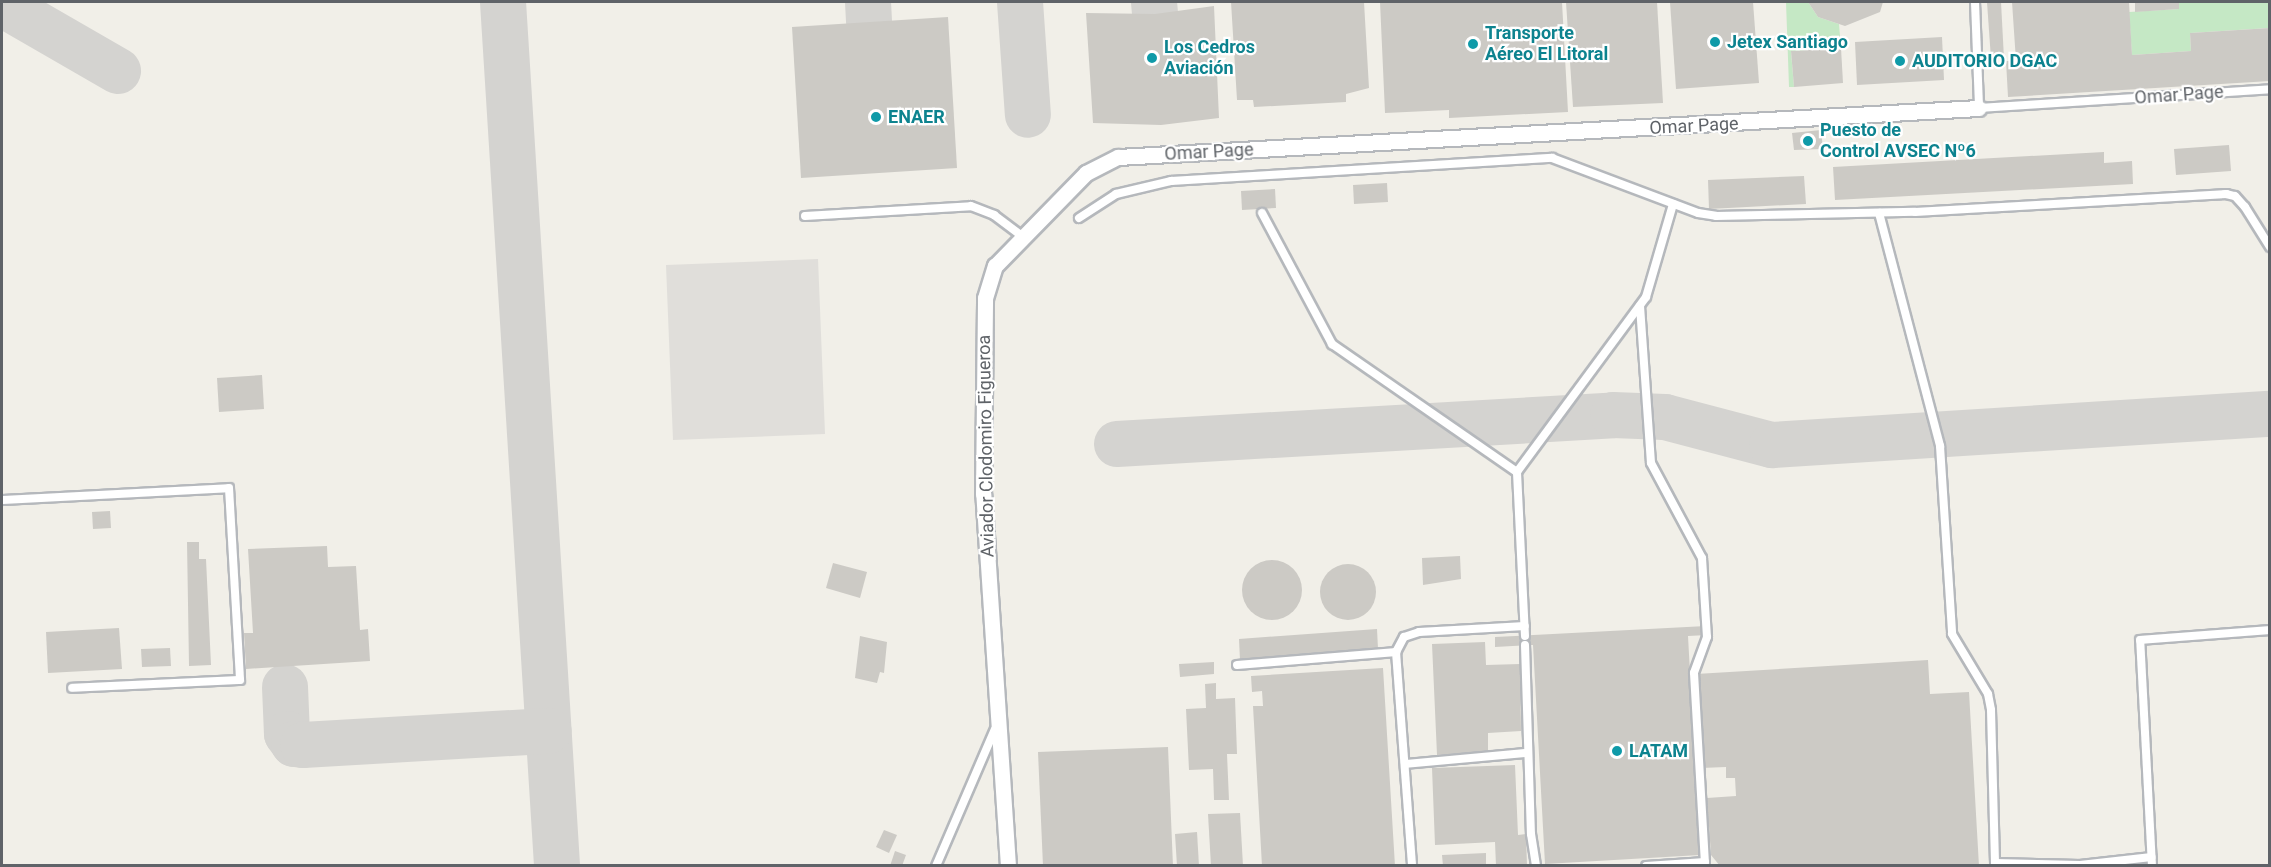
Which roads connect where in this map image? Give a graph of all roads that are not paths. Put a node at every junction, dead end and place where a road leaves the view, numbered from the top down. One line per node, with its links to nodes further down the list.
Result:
1 (1975, 2): 3 (lane)
2 (2270, 89): 3 (lane, Omar Page)
3 (1979, 108): 4 (street, Omar Page)
4 (1118, 157): 10 (street, Aviador Clodomiro Figueroa)
5 (1673, 204): 7 (lane); 9 (lane); 12 (lane)
6 (1262, 213): 13 (lane)
7 (1879, 213): 11 (lane); 26 (lane)
8 (805, 216): 10 (lane)
9 (1079, 218)
10 (1022, 236): 22 (street, Aviador Clodomiro Figueroa)
11 (2270, 246)
12 (1640, 306): 13 (lane); 31 (lane)
13 (1517, 472): 15 (lane)
14 (2, 500): 21 (lane)
15 (1525, 626): 17 (lane); 19 (lane)
16 (2270, 630): 25 (lane)
17 (1525, 636)
18 (1525, 645): 23 (lane)
19 (1396, 652): 20 (lane); 24 (lane)
20 (1237, 665)
21 (72, 688)
22 (999, 721): 27 (lane); 28 (street, Aviador Clodomiro Figueroa)
23 (1527, 753): 24 (lane); 30 (lane)
24 (1405, 764): 29 (lane)
25 (2152, 862): 26 (lane)
26 (1995, 864)
27 (936, 866)
28 (1008, 866)
29 (1412, 866)
30 (1536, 866)
31 (1646, 866)

